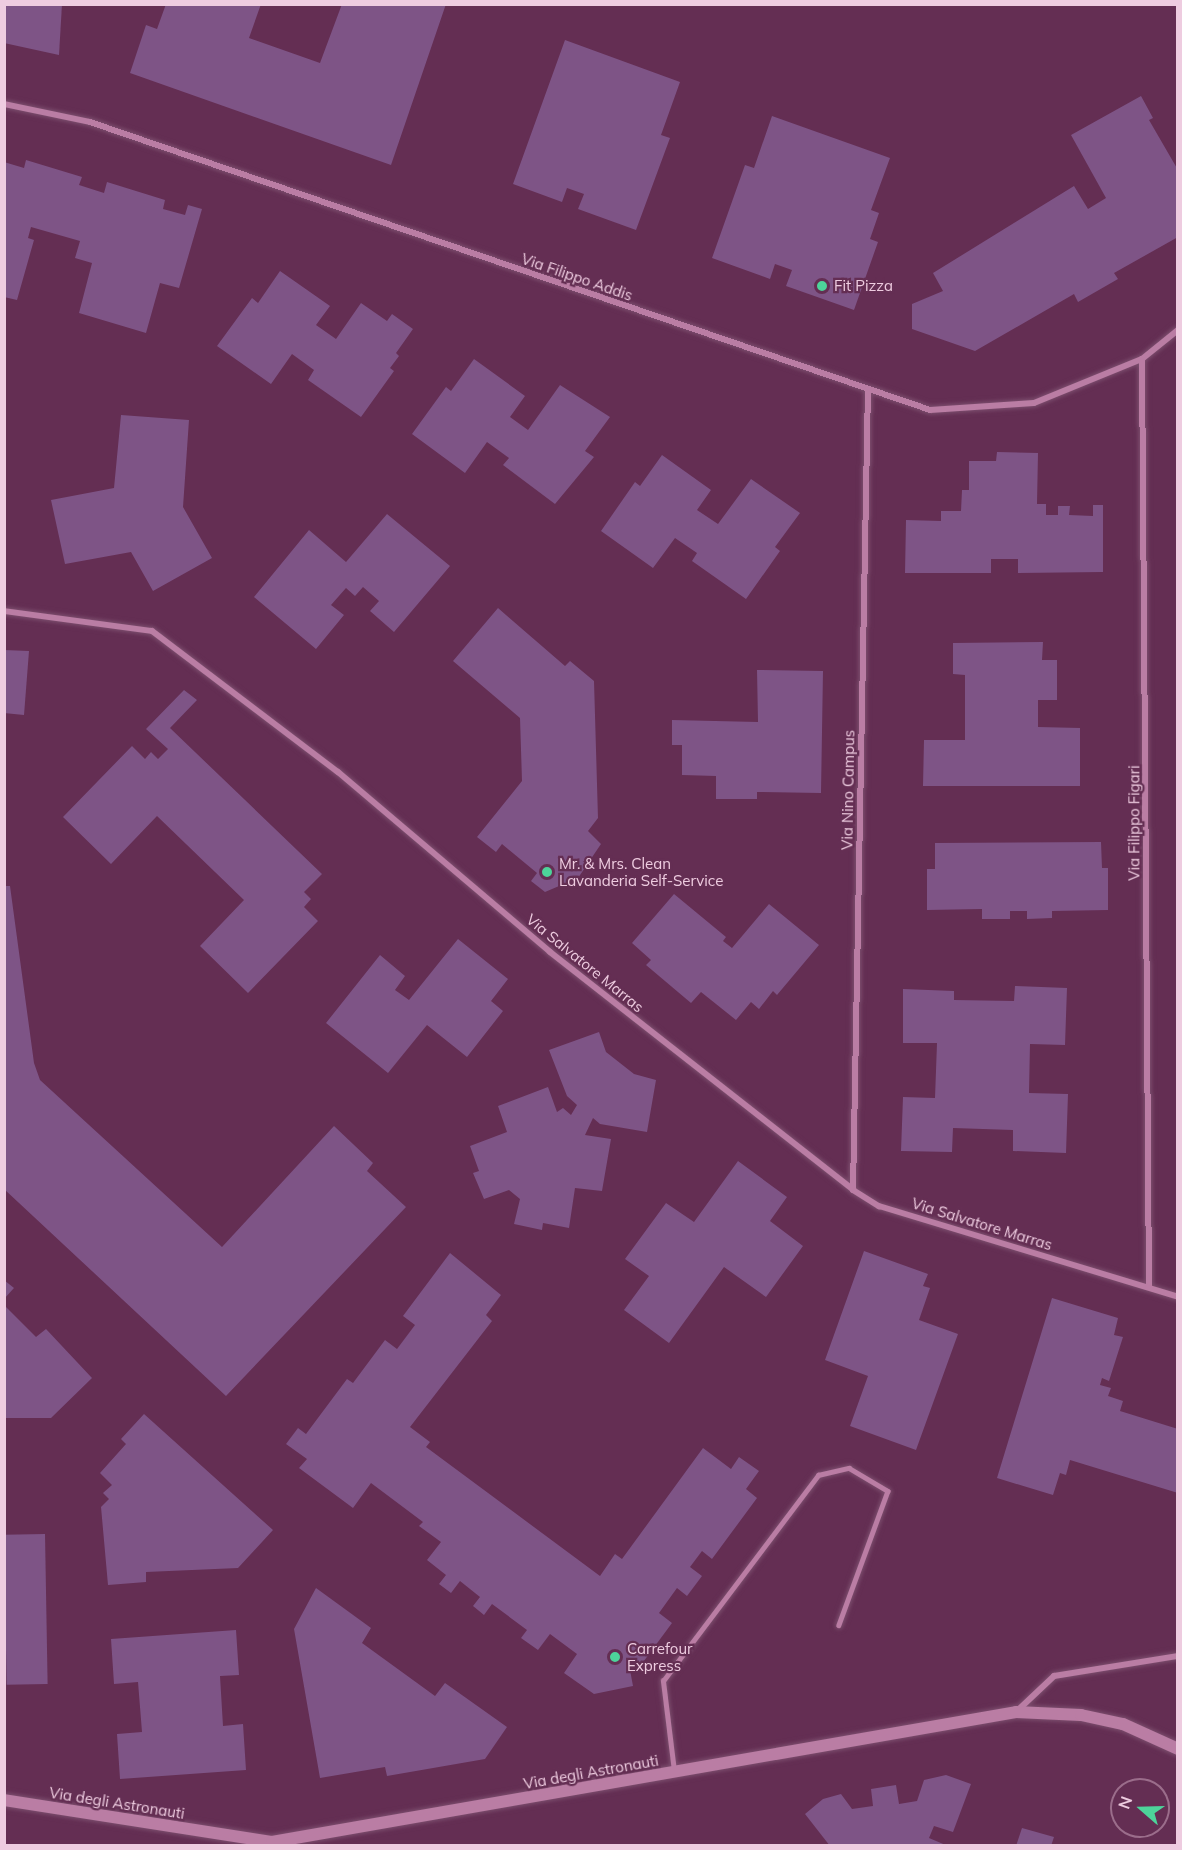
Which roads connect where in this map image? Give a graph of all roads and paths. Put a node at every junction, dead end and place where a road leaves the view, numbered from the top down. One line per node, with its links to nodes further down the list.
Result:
1 (4, 104): 4 (street, Via Filippo Addis)
2 (1178, 330): 3 (street, Via Filippo Addis)
3 (1142, 359): 4 (street, Via Filippo Addis); 7 (street, Via Filippo Figari)
4 (868, 390): 6 (street, Via Nino Campus)
5 (4, 611): 6 (street, Via Salvatore Marras)
6 (853, 1190): 7 (street, Via Salvatore Marras)
7 (1149, 1287): 8 (street, Via Salvatore Marras)
8 (1178, 1297)
9 (839, 1625): 13 (lane)
10 (1178, 1656): 11 (street)
11 (1016, 1712): 12 (main road, Via degli Astronauti); 13 (main road, Via degli Astronauti)
12 (1178, 1749)
13 (674, 1773): 15 (main road, Via degli Astronauti)
14 (4, 1800): 15 (main road, Via degli Astronauti)
15 (272, 1844)

